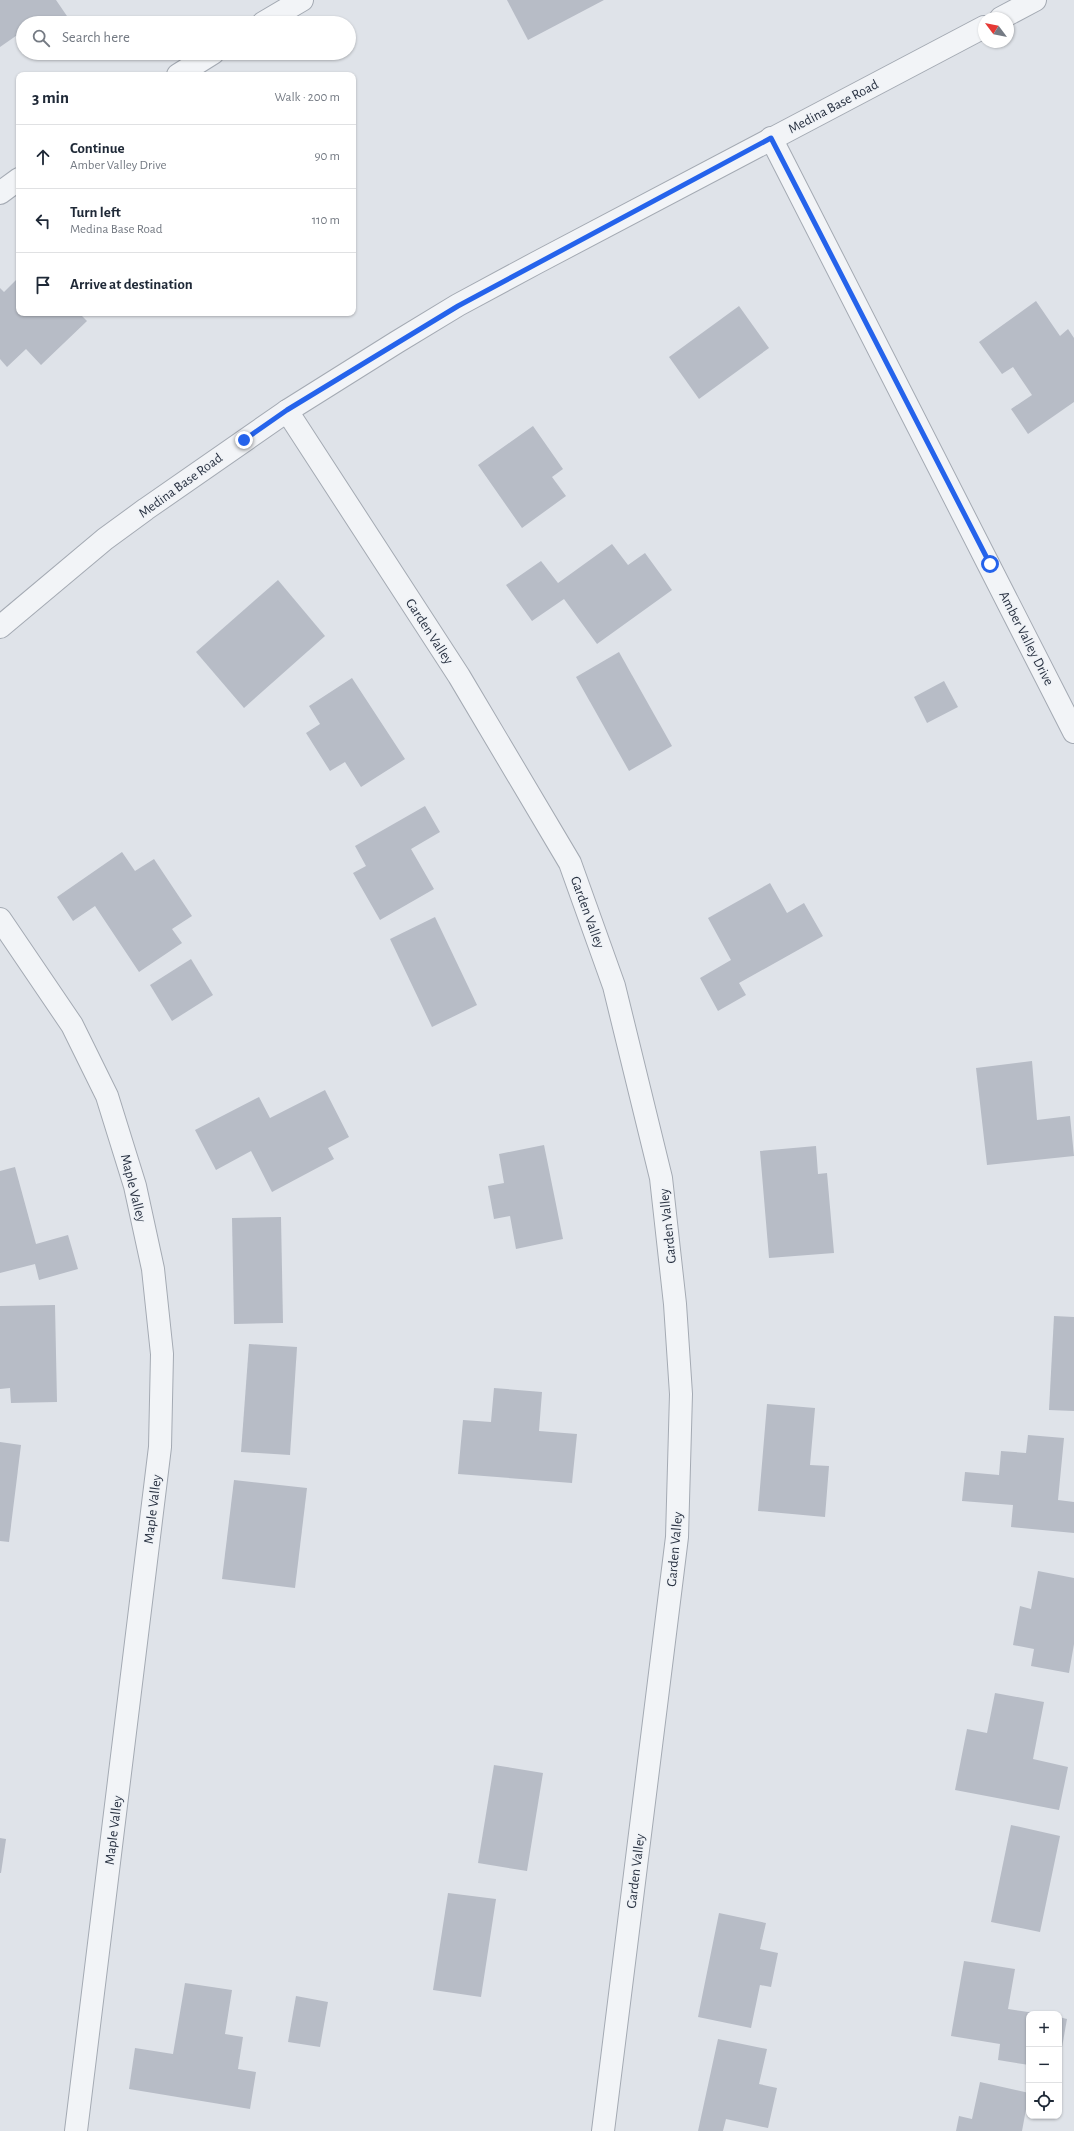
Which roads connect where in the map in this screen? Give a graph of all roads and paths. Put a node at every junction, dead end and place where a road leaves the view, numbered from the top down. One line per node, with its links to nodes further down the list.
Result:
1 (302, 0): 4 (street)
2 (1035, 0): 3 (street)
3 (1012, 12)
4 (276, 16)
5 (978, 30): 8 (street, Medina Base Road)
6 (202, 60): 7 (street)
7 (183, 72)
8 (771, 138): 11 (street, Medina Base Road); 13 (street, Amber Valley Drive)
9 (16, 181): 10 (street)
10 (0, 193)
11 (287, 410): 12 (street, Medina Base Road); 16 (street, Garden Valley)
12 (0, 627)
13 (1074, 732)
14 (0, 919): 15 (street, Maple Valley)
15 (76, 2131)
16 (603, 2131)

